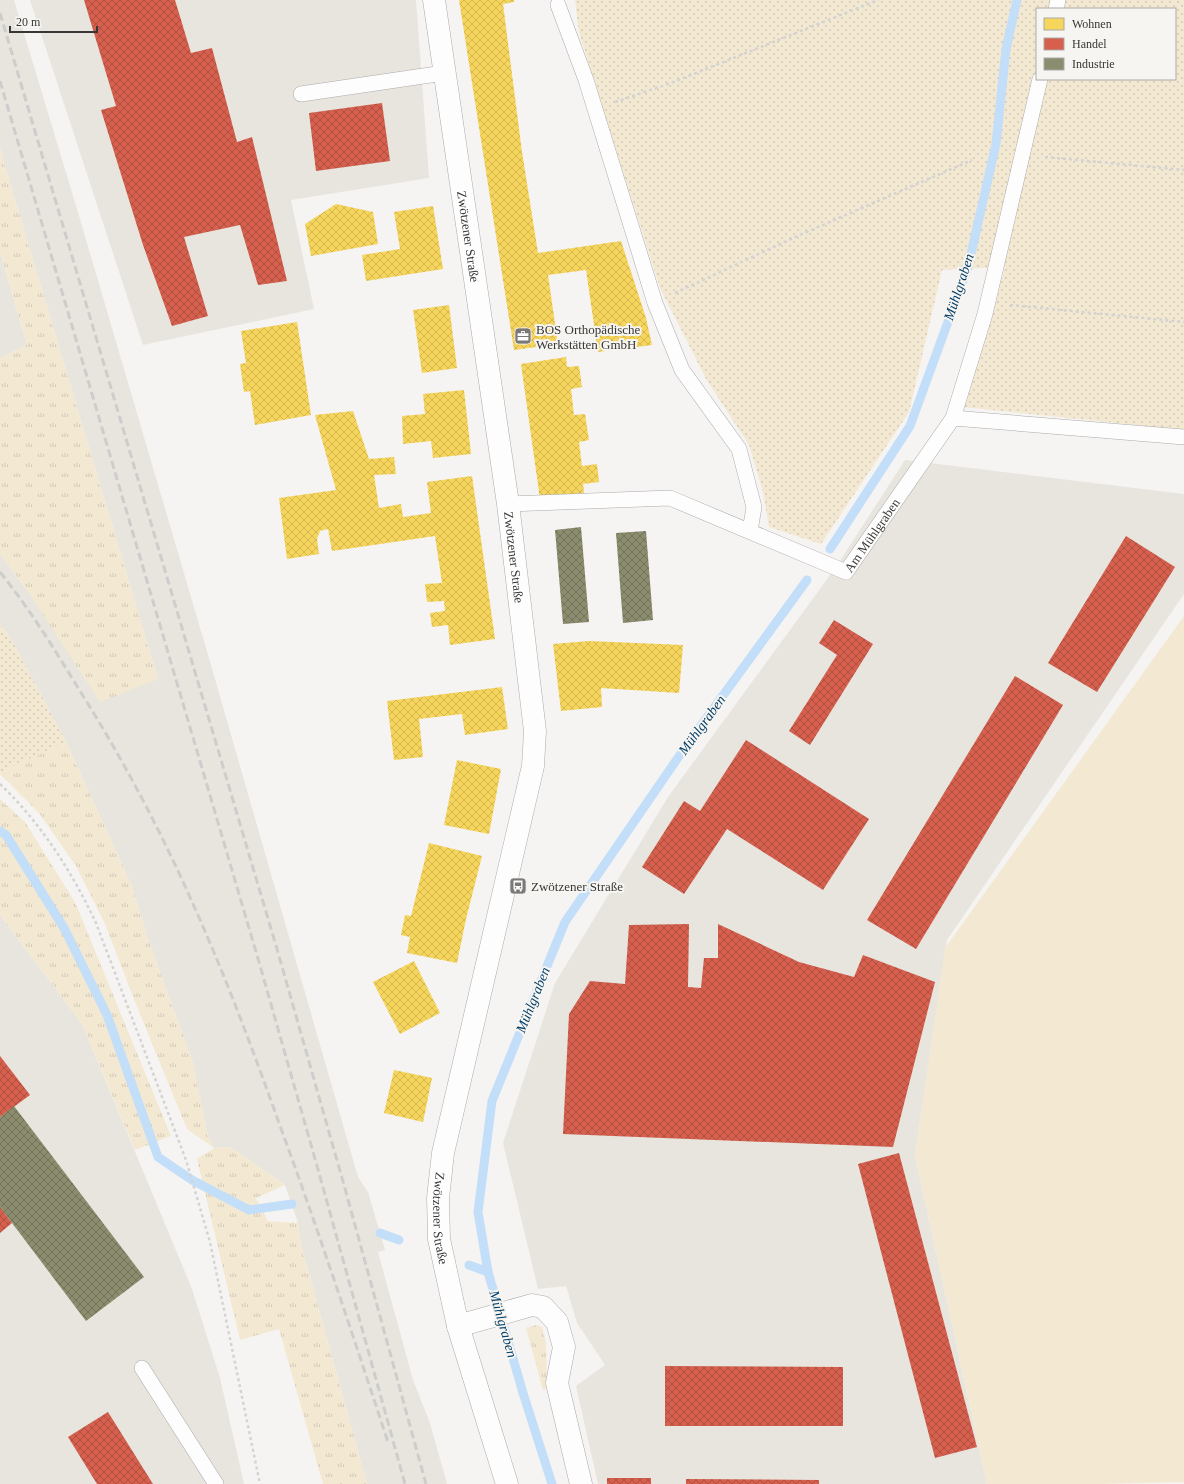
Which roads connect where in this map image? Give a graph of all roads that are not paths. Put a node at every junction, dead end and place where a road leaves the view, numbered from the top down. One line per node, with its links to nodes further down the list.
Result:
1 (434, 0): 3 (street, Zwötzener Straße)
2 (558, 5): 9 (lane)
3 (444, 72): 5 (lane); 8 (street, Zwötzener Straße)
4 (1040, 80): 6 (lane)
5 (301, 94)
6 (953, 418): 7 (lane); 9 (lane, Am Mühlgraben)
7 (1184, 437)
8 (508, 504): 9 (lane, Am Mühlgraben); 10 (street, Zwötzener Straße)
9 (750, 531)
10 (458, 1326): 13 (street, Zwötzener Straße); 14 (street)
11 (142, 1368): 12 (lane)
12 (216, 1484)
13 (507, 1484)
14 (581, 1484)

